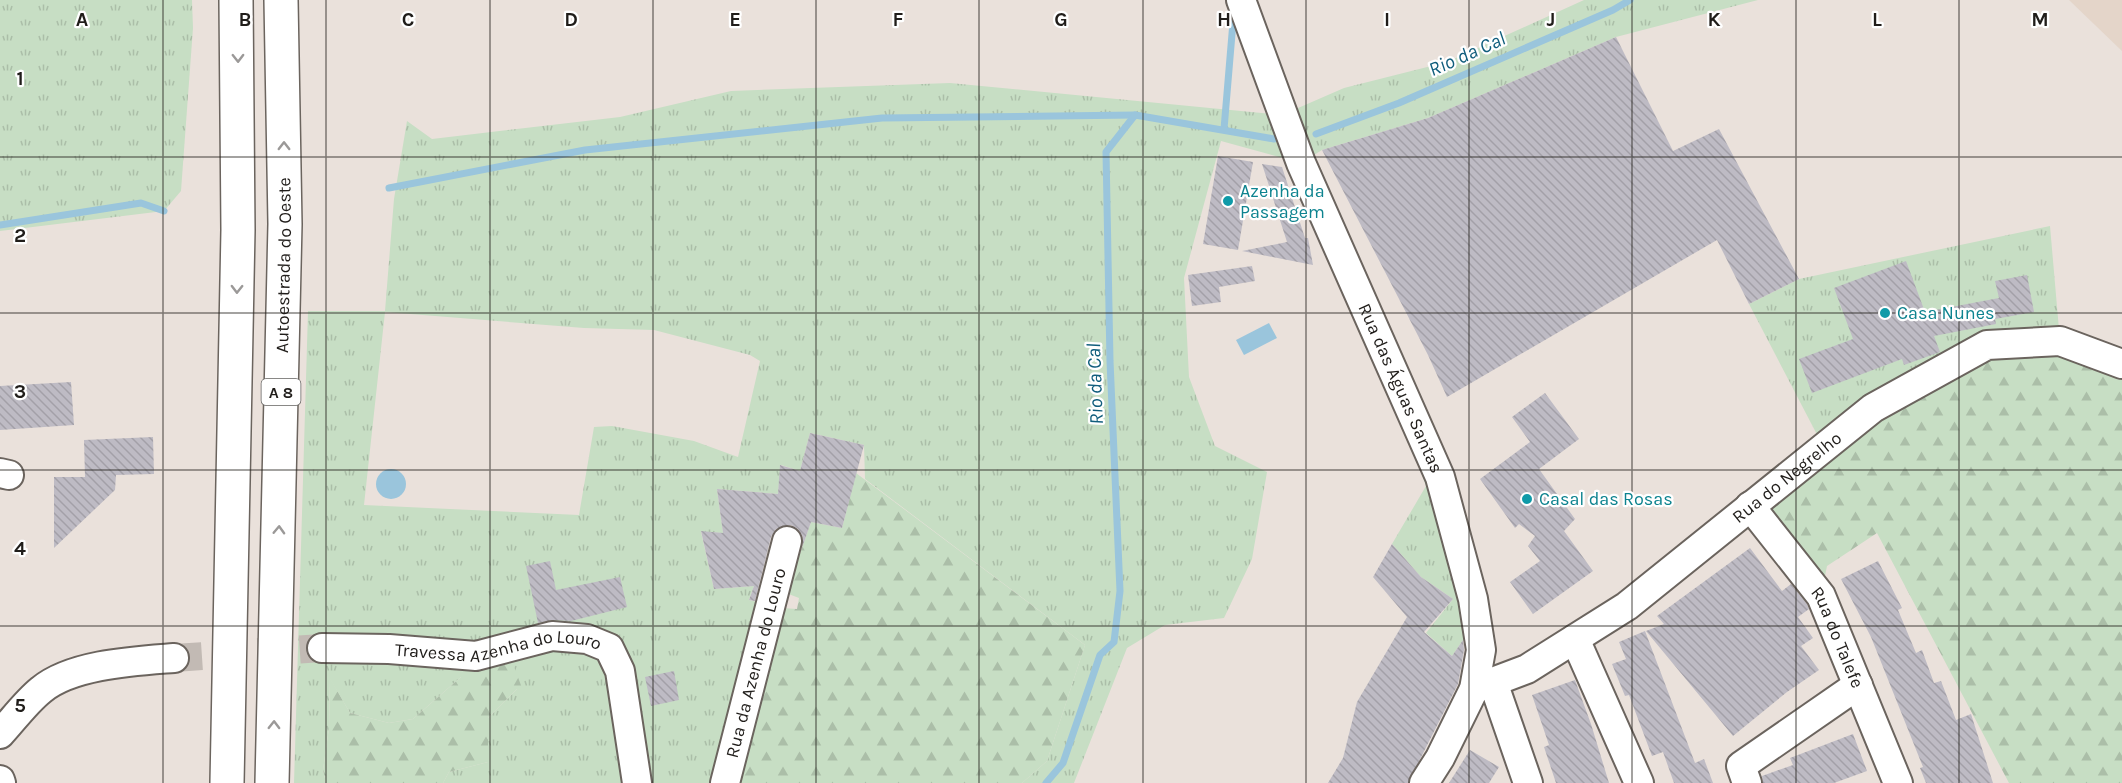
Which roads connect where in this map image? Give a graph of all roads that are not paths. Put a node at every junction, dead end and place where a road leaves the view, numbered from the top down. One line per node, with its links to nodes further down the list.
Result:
1 (236, 0): 7 (highway, A 8, one-way to 7)
2 (281, 0): 16 (highway, Autoestrada do Oeste / A 8, one-way to 2)
3 (1241, 0): 11 (street, Rua das Águas Santas)
4 (2122, 363): 5 (street, Rua do Negrelho)
5 (1750, 506): 8 (street, Rua do Negrelho); 12 (street, Rua do Talefe)
6 (787, 541): 18 (street, Rua da Azenha do Louro)
7 (231, 573): 14 (highway); 15 (highway, A 8)
8 (1575, 639): 11 (street, Rua do Negrelho); 21 (street)
9 (322, 648): 17 (street, Travessa Azenha do Louro)
10 (174, 658): 13 (street)
11 (1483, 685): 19 (street, Rua das Águas Santas); 20 (street)
12 (1858, 685): 22 (street); 23 (street, Rua do Talefe)
13 (0, 734)
14 (203, 783)
15 (226, 783)
16 (272, 783)
17 (637, 783)
18 (725, 783)
19 (1424, 783)
20 (1528, 783)
21 (1639, 783)
22 (1747, 783)
23 (1898, 783)

